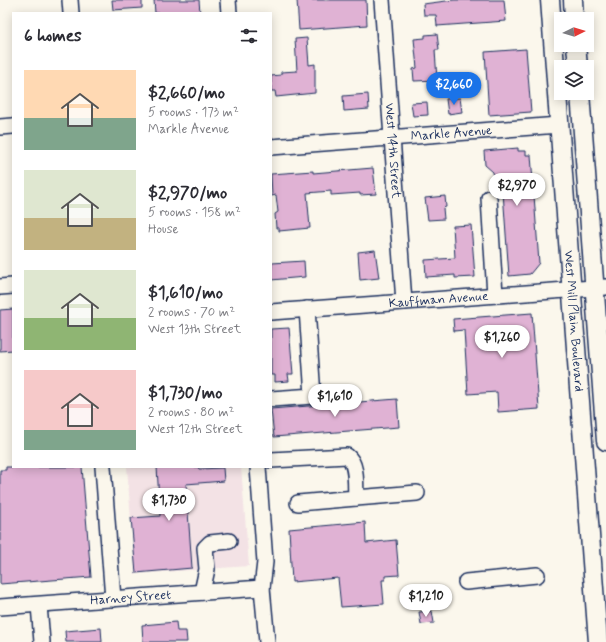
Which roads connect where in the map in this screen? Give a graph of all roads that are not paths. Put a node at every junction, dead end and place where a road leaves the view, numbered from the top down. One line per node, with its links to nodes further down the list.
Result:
1 (70, 0): 6 (street)
2 (228, 0): 7 (street)
3 (382, 0): 13 (street, West 14th Street)
4 (550, 0): 10 (main road, West Mill Plain Boulevard)
5 (573, 0): 8 (main road)
6 (71, 12)
7 (229, 12)
8 (574, 12)
9 (581, 100): 18 (main road, West Mill Plain Boulevard)
10 (559, 125): 13 (street, Markle Avenue); 19 (main road, West Mill Plain Boulevard)
11 (12, 126): 12 (street)
12 (0, 127)
13 (391, 139): 14 (street, Markle Avenue); 21 (street, West 14th Street)
14 (272, 147)
15 (488, 198): 20 (street)
16 (12, 286): 17 (street)
17 (0, 287)
18 (600, 288): 19 (street, Kauffman Avenue); 25 (main road, West Mill Plain Boulevard)
19 (572, 290): 20 (street, Kauffman Avenue); 42 (main road, West Mill Plain Boulevard)
20 (495, 295): 21 (street, Kauffman Avenue)
21 (404, 302): 22 (street, Kauffman Avenue)
22 (307, 309): 23 (street, Kauffman Avenue); 24 (street)
23 (272, 312)
24 (272, 399)
25 (606, 441)
26 (272, 460): 30 (street)
27 (103, 468): 37 (street)
28 (258, 468): 35 (street)
29 (417, 493): 30 (street)
30 (356, 498): 31 (street)
31 (298, 503)
32 (229, 541): 36 (street)
33 (537, 575): 34 (street)
34 (466, 582)
35 (262, 588): 36 (street, Harney Street); 41 (street)
36 (202, 592): 37 (street, Harney Street)
37 (113, 599): 38 (street, Harney Street)
38 (39, 604): 39 (street, Harney Street); 40 (street)
39 (0, 607)
40 (42, 642)
41 (267, 642)
42 (598, 642)

